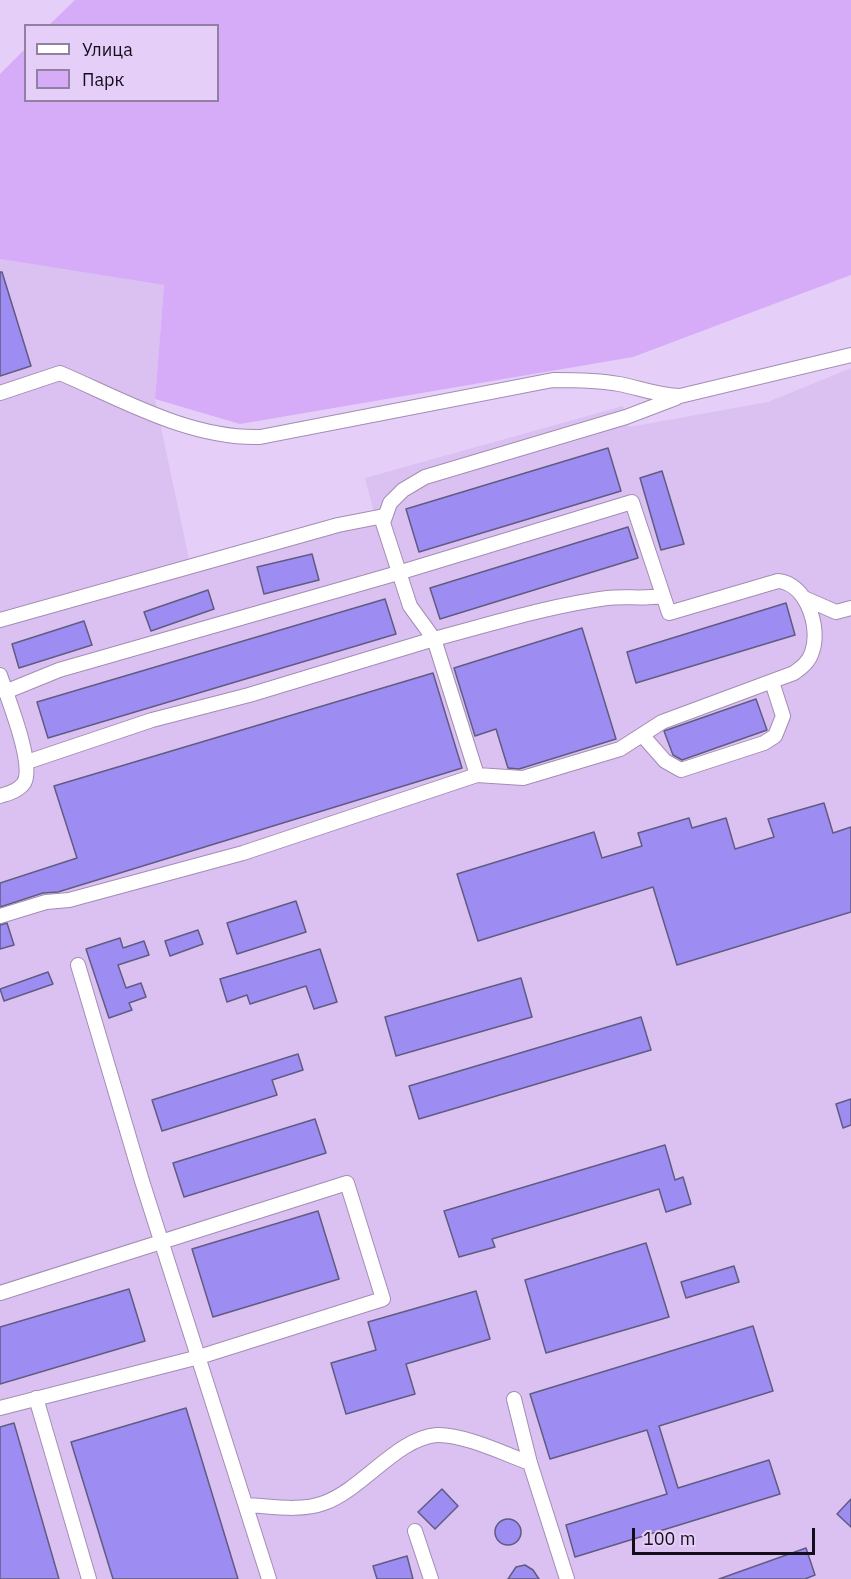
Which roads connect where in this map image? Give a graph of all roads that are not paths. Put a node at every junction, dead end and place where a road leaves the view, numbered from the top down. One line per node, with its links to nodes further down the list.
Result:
1 (851, 355): 3 (lane)
2 (0, 393): 3 (lane)
3 (680, 396): 4 (lane)
4 (384, 516): 5 (lane); 9 (lane)
5 (398, 573): 6 (lane); 10 (lane); 13 (lane)
6 (662, 596): 7 (lane); 10 (lane)
7 (804, 598): 8 (lane); 12 (lane)
8 (851, 608)
9 (0, 620)
10 (434, 639): 15 (lane); 16 (lane)
11 (0, 675): 13 (lane)
12 (772, 682): 14 (lane); 14 (lane)
13 (5, 693): 15 (lane)
14 (643, 736): 16 (lane)
15 (27, 762): 17 (lane)
16 (477, 775): 18 (lane)
17 (0, 796)
18 (0, 916)
19 (78, 965): 20 (lane)
20 (161, 1240): 21 (lane); 22 (lane); 22 (lane)
21 (0, 1293)
22 (199, 1357): 23 (lane); 27 (lane)
23 (36, 1398): 25 (lane); 29 (lane)
24 (514, 1399): 26 (lane)
25 (0, 1408)
26 (530, 1463): 27 (lane); 32 (lane)
27 (246, 1505): 30 (lane)
28 (415, 1531): 31 (lane)
29 (89, 1579)
30 (269, 1579)
31 (431, 1579)
32 (567, 1579)

